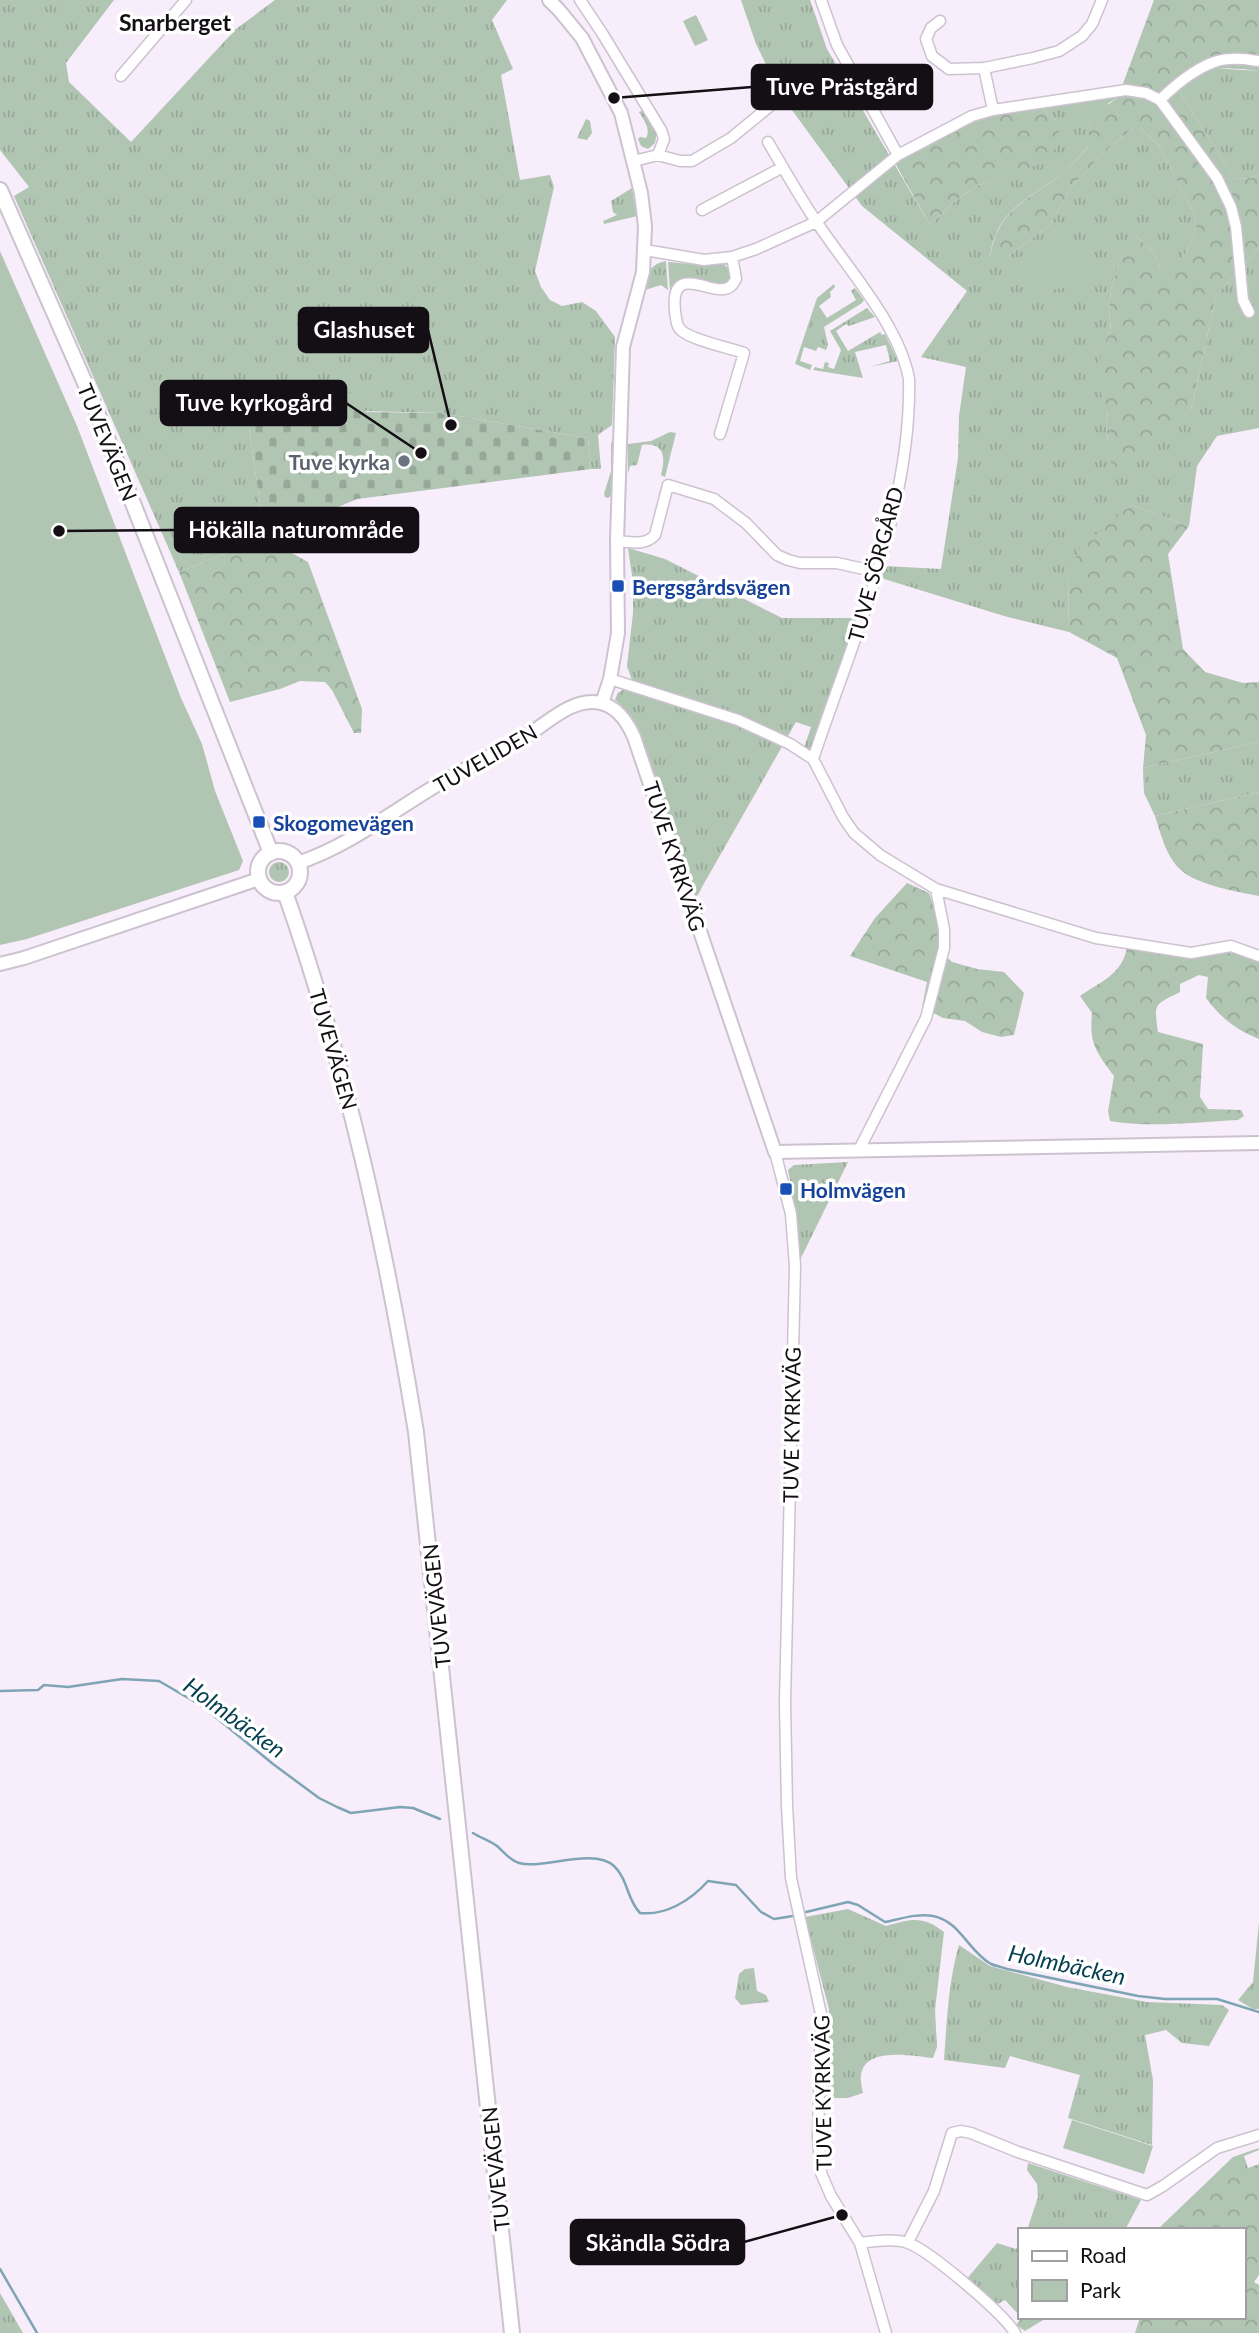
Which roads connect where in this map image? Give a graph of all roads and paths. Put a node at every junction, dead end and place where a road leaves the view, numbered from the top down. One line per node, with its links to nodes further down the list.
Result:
1 (186, 0): 9 (street)
2 (549, 0): 16 (street)
3 (580, 0): 14 (street)
4 (821, 0): 15 (street)
5 (1102, 0): 8 (street)
6 (940, 21): 8 (street)
7 (1259, 61): 11 (street)
8 (984, 68): 12 (street)
9 (121, 76)
10 (781, 97): 14 (street)
11 (1160, 100): 12 (street); 23 (street)
12 (993, 110): 15 (street)
13 (768, 142): 17 (street, TUVE SÖRGÅRD)
14 (658, 155): 16 (street)
15 (898, 155): 20 (street)
16 (634, 161): 21 (street)
17 (783, 167): 19 (street); 20 (street, TUVE SÖRGÅRD)
18 (0, 190): 30 (main road, TUVEVÄGEN)
19 (702, 209)
20 (816, 222): 22 (street); 26 (street, TUVE SÖRGÅRD)
21 (645, 250): 22 (street); 25 (street)
22 (732, 257): 24 (street)
23 (1249, 312)
24 (720, 434)
25 (617, 541): 26 (street); 27 (street)
26 (877, 572): 29 (street, TUVE SÖRGÅRD)
27 (610, 679): 28 (street); 29 (street)
28 (602, 703): 31 (street, TUVELIDEN); 39 (street, TUVE KYRKVÄG)
29 (813, 759): 33 (street)
30 (271, 853): 31 (main road); 32 (main road)
31 (298, 863): 34 (main road)
32 (259, 879): 34 (main road); 36 (street)
33 (936, 889): 35 (street); 38 (street)
34 (285, 892): 43 (main road, TUVEVÄGEN)
35 (1259, 956)
36 (0, 964)
37 (1259, 1143): 38 (street)
38 (860, 1148): 39 (street)
39 (775, 1152): 42 (street, TUVE KYRKVÄG)
40 (1259, 2136): 41 (street)
41 (908, 2242): 42 (street); 45 (street)
42 (860, 2243): 44 (street, TUVE KYRKVÄG)
43 (512, 2333)
44 (886, 2333)
45 (1015, 2333)

